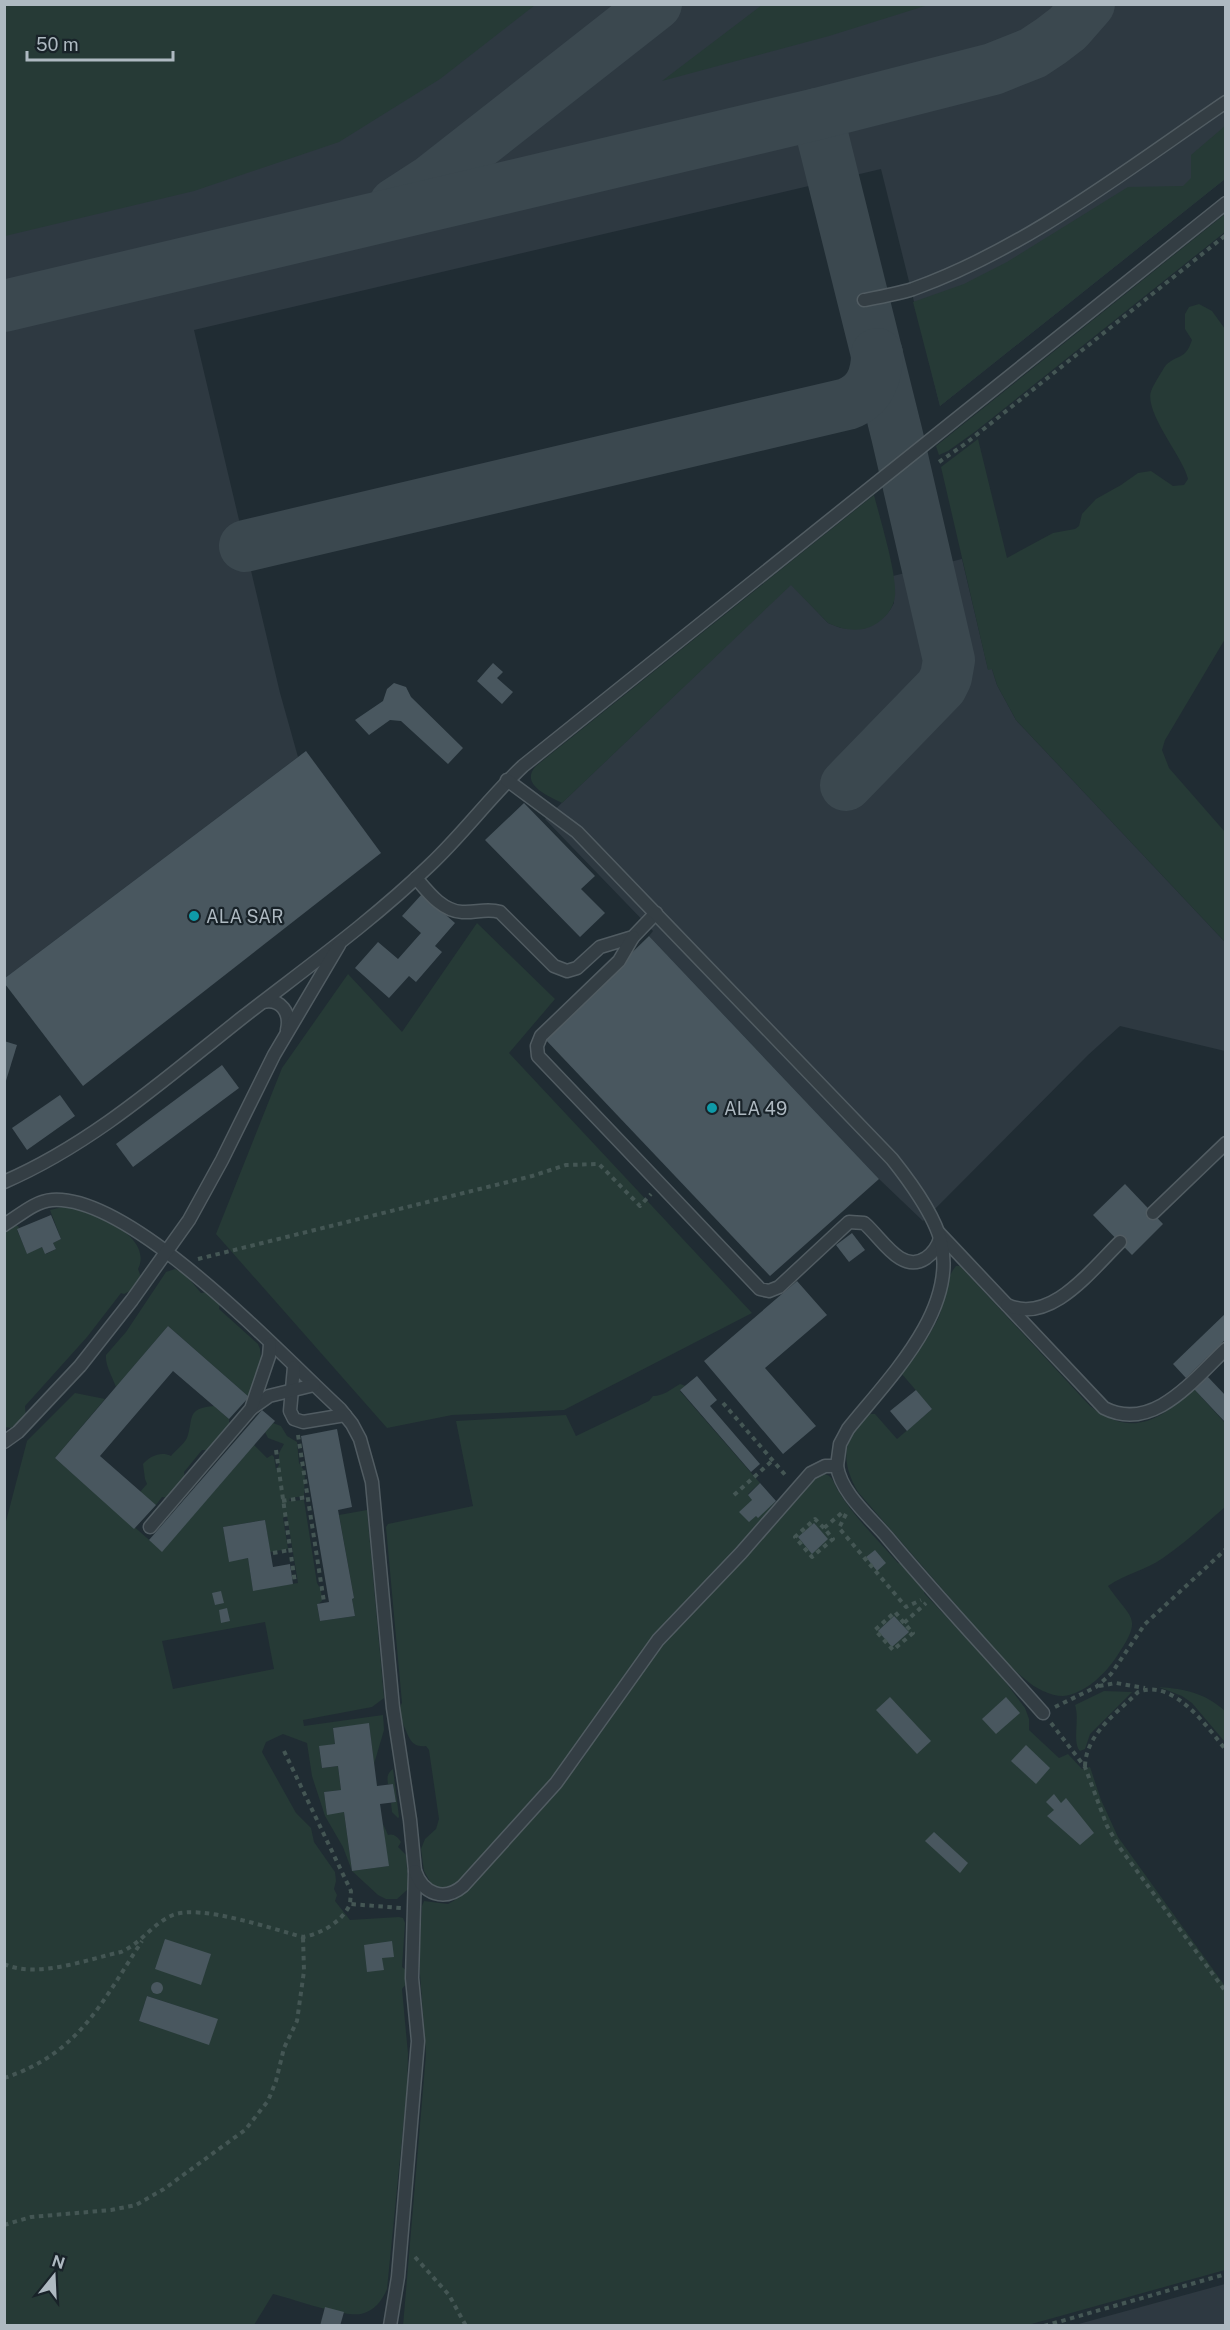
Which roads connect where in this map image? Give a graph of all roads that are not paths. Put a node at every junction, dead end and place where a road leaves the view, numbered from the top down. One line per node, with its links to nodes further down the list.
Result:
1 (1226, 102): 3 (lane)
2 (1226, 203): 4 (lane)
3 (864, 300)
4 (507, 780): 5 (lane); 6 (lane)
5 (416, 878): 7 (lane); 8 (lane)
6 (656, 913): 7 (lane); 15 (lane)
7 (633, 937): 15 (lane)
8 (343, 939): 9 (lane); 10 (lane)
9 (263, 1002): 10 (lane); 12 (lane)
10 (287, 1032): 17 (lane)
11 (1226, 1143): 13 (lane)
12 (4, 1182)
13 (1153, 1213)
14 (4, 1226): 17 (lane)
15 (939, 1235): 18 (lane); 27 (lane)
16 (1120, 1242): 18 (lane)
17 (168, 1251): 19 (lane); 26 (lane)
18 (1006, 1305): 20 (lane)
19 (270, 1344): 21 (lane); 24 (lane)
20 (1226, 1349)
21 (294, 1367): 22 (lane); 23 (lane)
22 (314, 1385): 23 (lane); 25 (lane)
23 (292, 1390): 24 (lane); 25 (lane)
24 (251, 1409): 28 (lane)
25 (345, 1415): 30 (lane)
26 (4, 1442)
27 (837, 1466): 29 (lane); 30 (lane)
28 (150, 1527)
29 (1043, 1713)
30 (415, 1871): 31 (lane)
31 (390, 2325)

